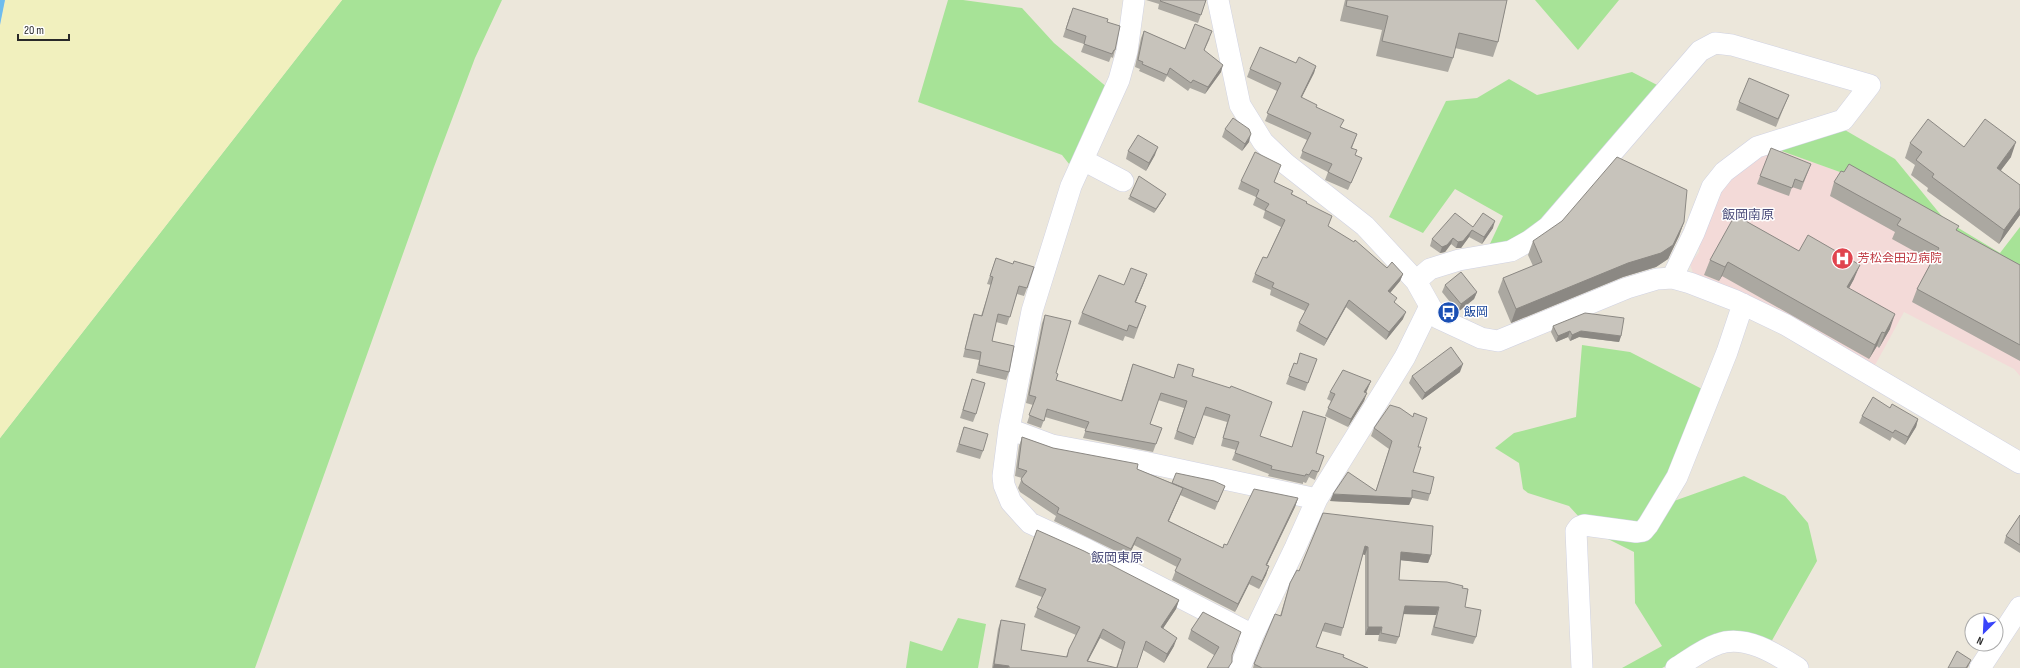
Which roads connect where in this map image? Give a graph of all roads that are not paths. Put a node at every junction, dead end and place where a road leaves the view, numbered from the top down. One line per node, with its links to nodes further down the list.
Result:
1 (1134, 0): 3 (street)
2 (1218, 0): 6 (street)
3 (1082, 160): 4 (street); 9 (street)
4 (1123, 181)
5 (1672, 278): 6 (street); 7 (street); 8 (street)
6 (1416, 281): 8 (street)
7 (1743, 304): 10 (street); 15 (street)
8 (1430, 306): 11 (street)
9 (1009, 429): 11 (street); 13 (street)
10 (2020, 462)
11 (1317, 499): 13 (street)
12 (2020, 607): 18 (street)
13 (1253, 635): 14 (street)
14 (1240, 668)
15 (1582, 668)
16 (1676, 668): 17 (street)
17 (1798, 668)
18 (1980, 668)

